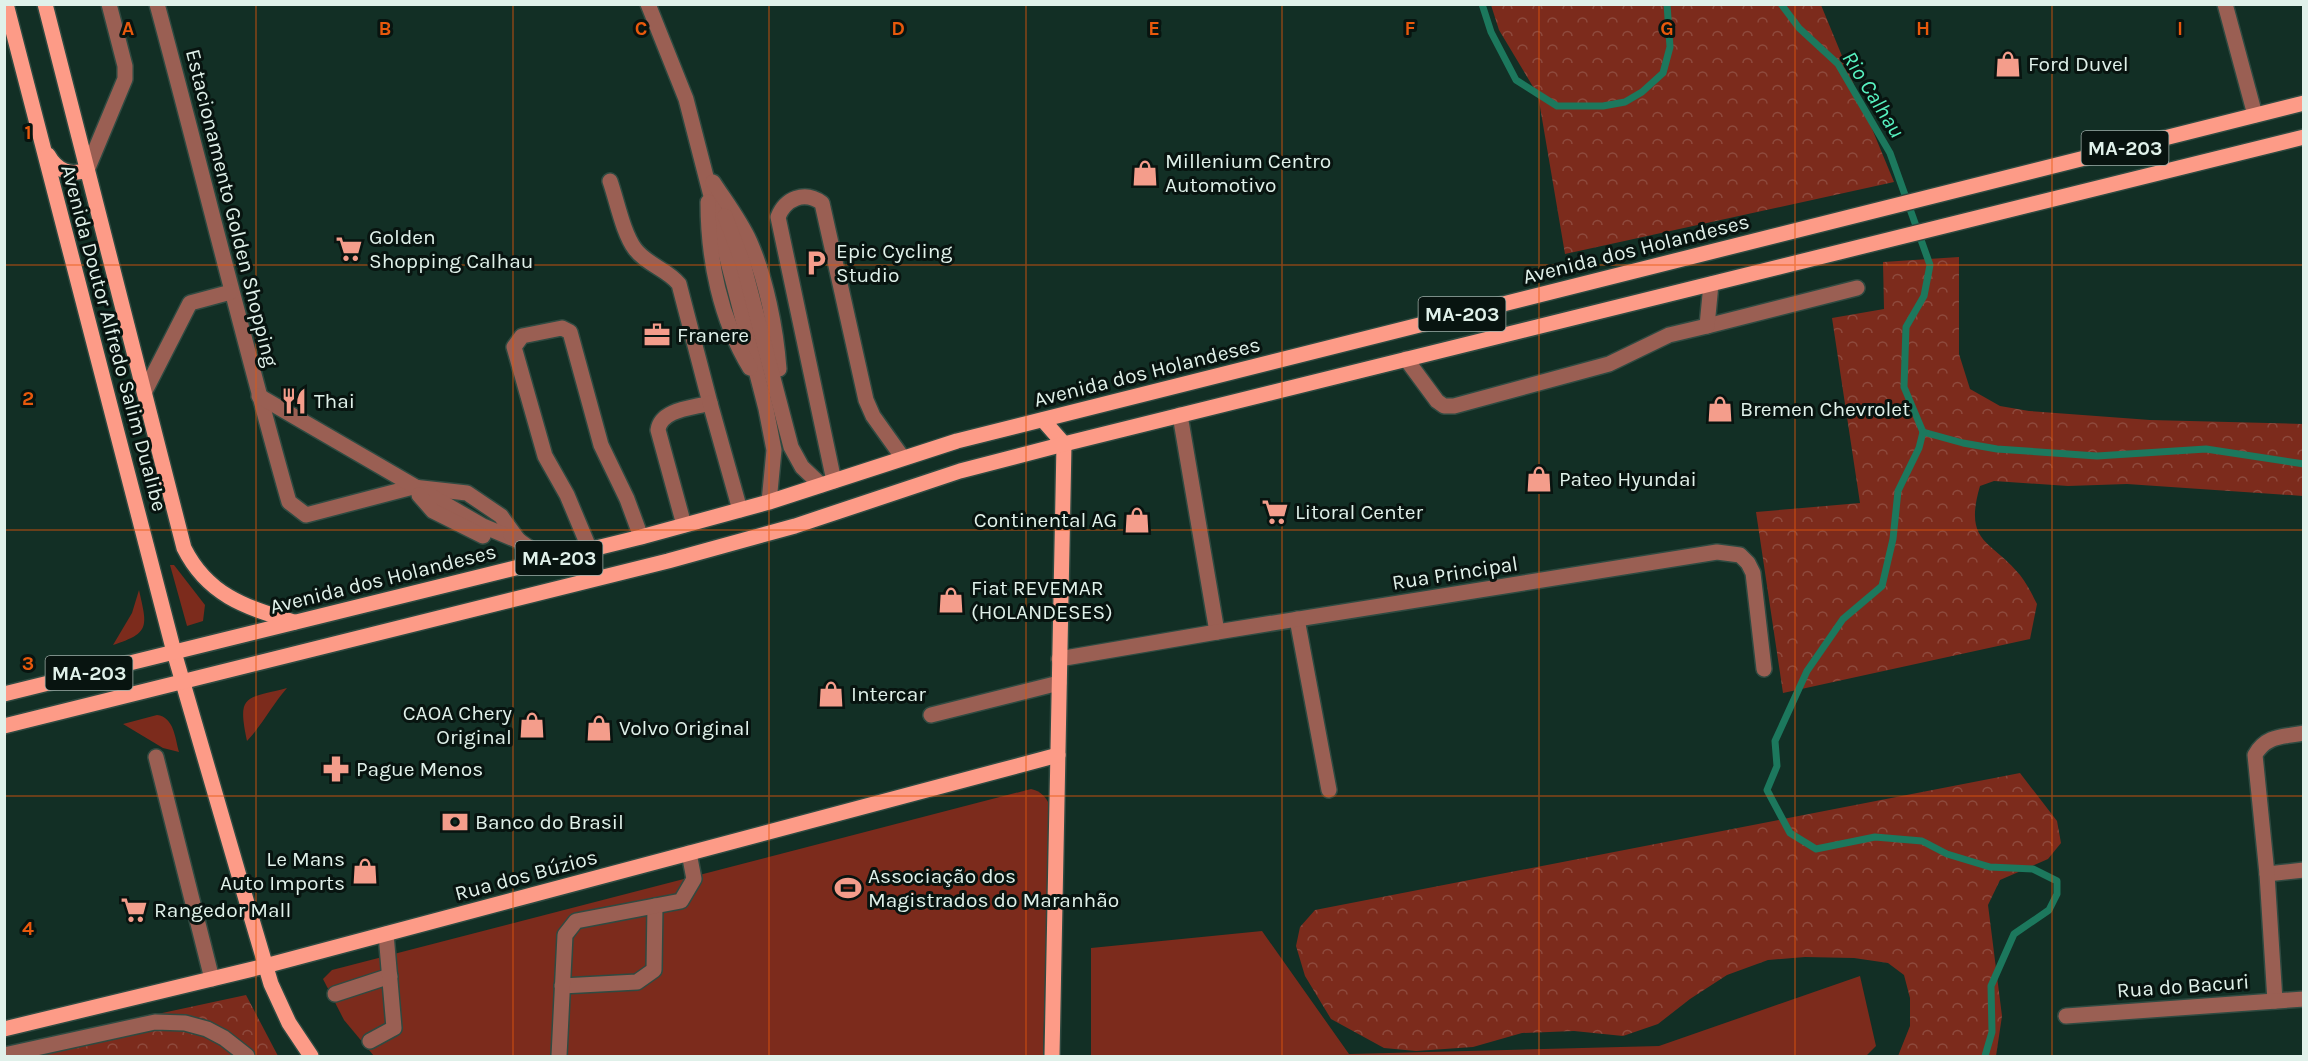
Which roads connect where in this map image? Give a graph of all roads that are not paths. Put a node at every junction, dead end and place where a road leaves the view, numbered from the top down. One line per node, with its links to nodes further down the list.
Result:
1 (6, 4): 10 (main road, Avenida Doutor Alfredo Salim Dualibe)
2 (45, 4): 11 (main road, Avenida Doutor Alfredo Salim Dualibe)
3 (109, 4): 11 (street)
4 (157, 4): 17 (street, Estacionamento Golden Shopping)
5 (648, 4): 12 (street)
6 (2224, 4): 8 (street)
7 (2304, 103): 8 (main road, Avenida dos Holandeses / MA-203)
8 (2255, 115): 26 (main road, Avenida dos Holandeses / MA-203)
9 (2304, 137): 15 (main road, MA-203)
10 (42, 145): 11 (main road); 41 (main road, Avenida Doutor Alfredo Salim Dualibe)
11 (87, 170): 21 (main road, Avenida Doutor Alfredo Salim Dualibe)
12 (708, 175): 14 (street); 20 (street); 24 (street)
13 (610, 181): 23 (street)
14 (736, 265): 20 (street); 24 (street)
15 (1711, 284): 18 (street); 19 (main road, MA-203)
16 (1857, 288): 18 (street)
17 (231, 292): 21 (street); 22 (street, Estacionamento Golden Shopping)
18 (1707, 326): 19 (street)
19 (1406, 359): 25 (main road, MA-203)
20 (759, 384): 31 (street)
21 (144, 393): 39 (main road, Avenida Doutor Alfredo Salim Dualibe)
22 (259, 396): 30 (street); 30 (street, Estacionamento Golden Shopping)
23 (710, 404): 32 (street); 33 (street)
24 (782, 407): 29 (street)
25 (1180, 415): 27 (main road, MA-203); 40 (street)
26 (1043, 420): 27 (main road); 28 (main road, Avenida dos Holandeses / MA-203)
27 (1064, 444): 42 (main road); 44 (main road, MA-203)
28 (903, 458): 29 (main road, Avenida dos Holandeses / MA-203); 29 (street)
29 (827, 483): 31 (main road, Avenida dos Holandeses / MA-203)
30 (413, 487): 35 (street); 35 (street)
31 (769, 502): 32 (main road, Avenida dos Holandeses / MA-203)
32 (740, 510): 33 (main road, Avenida dos Holandeses / MA-203)
33 (684, 525): 34 (main road, Avenida dos Holandeses / MA-203)
34 (641, 537): 36 (main road, Avenida dos Holandeses / MA-203); 36 (street)
35 (519, 541): 37 (street)
36 (590, 550): 37 (main road, Avenida dos Holandeses / MA-203)
37 (548, 561): 39 (main road, Avenida dos Holandeses / MA-203)
38 (1297, 619): 40 (street, Rua Principal); 43 (street, Rua Principal); 52 (street)
39 (295, 622): 41 (main road, Avenida dos Holandeses / MA-203)
40 (1217, 632): 42 (street, Rua Principal)
41 (174, 652): 44 (main road, Avenida Doutor Alfredo Salim Dualibe); 46 (main road, Avenida dos Holandeses / MA-203)
42 (1059, 659): 45 (main road)
43 (1764, 669)
44 (183, 682): 48 (main road, MA-203); 58 (main road, Avenida Doutor Alfredo Salim Dualibe)
45 (1059, 684): 47 (street); 50 (main road)
46 (4, 694)
47 (931, 715)
48 (4, 726)
49 (2304, 733): 55 (street)
50 (1058, 755): 53 (main road, Rua dos Búzios); 72 (main road)
51 (156, 757): 60 (street)
52 (1329, 790)
53 (689, 853): 56 (street); 57 (main road, Rua dos Búzios)
54 (2304, 870): 55 (street)
55 (2267, 874): 64 (street)
56 (654, 906): 61 (street); 61 (street)
57 (386, 934): 58 (main road, Rua dos Búzios); 59 (street)
58 (265, 966): 60 (main road, Rua dos Búzios); 70 (main road, Avenida Doutor Alfredo Salim Dualibe)
59 (390, 976): 62 (street); 67 (street)
60 (212, 979): 66 (main road, Rua dos Búzios)
61 (562, 986): 71 (street)
62 (335, 994)
63 (2304, 999): 64 (street, Rua do Bacuri)
64 (2275, 1001): 65 (street, Rua do Bacuri)
65 (2066, 1016)
66 (4, 1029)
67 (370, 1041)
68 (4, 1055): 69 (street)
69 (247, 1056)
70 (311, 1056)
71 (559, 1056)
72 (1052, 1056)

